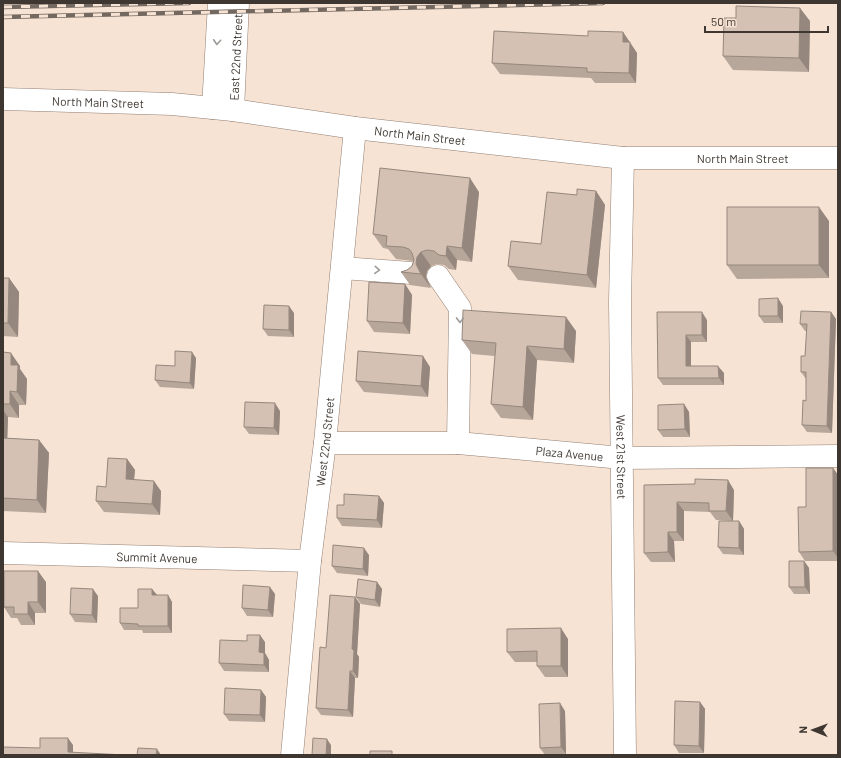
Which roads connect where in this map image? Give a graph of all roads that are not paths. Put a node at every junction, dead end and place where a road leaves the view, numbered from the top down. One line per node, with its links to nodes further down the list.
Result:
1 (219, 3): 4 (street, East 22nd Street, one-way to 4)
2 (238, 3): 4 (street, East 22nd Street)
3 (3, 99): 4 (street, North Main Street)
4 (223, 109): 5 (street, North Main Street)
5 (355, 128): 6 (street, North Main Street); 8 (street, West 22nd Street)
6 (623, 158): 7 (street, North Main Street); 14 (street, West 21st Street)
7 (838, 158)
8 (342, 268): 9 (street, one-way to 9); 11 (street, West 22nd Street)
9 (411, 273)
10 (438, 276): 12 (street, one-way to 12)
11 (325, 443): 12 (street, Plaza Avenue); 16 (street, West 22nd Street)
12 (458, 443): 14 (street, Plaza Avenue)
13 (838, 456): 14 (street, Plaza Avenue)
14 (622, 458): 18 (street, West 21st Street)
15 (3, 553): 16 (street, Summit Avenue)
16 (310, 561): 17 (street, West 22nd Street)
17 (292, 755)
18 (625, 755)

